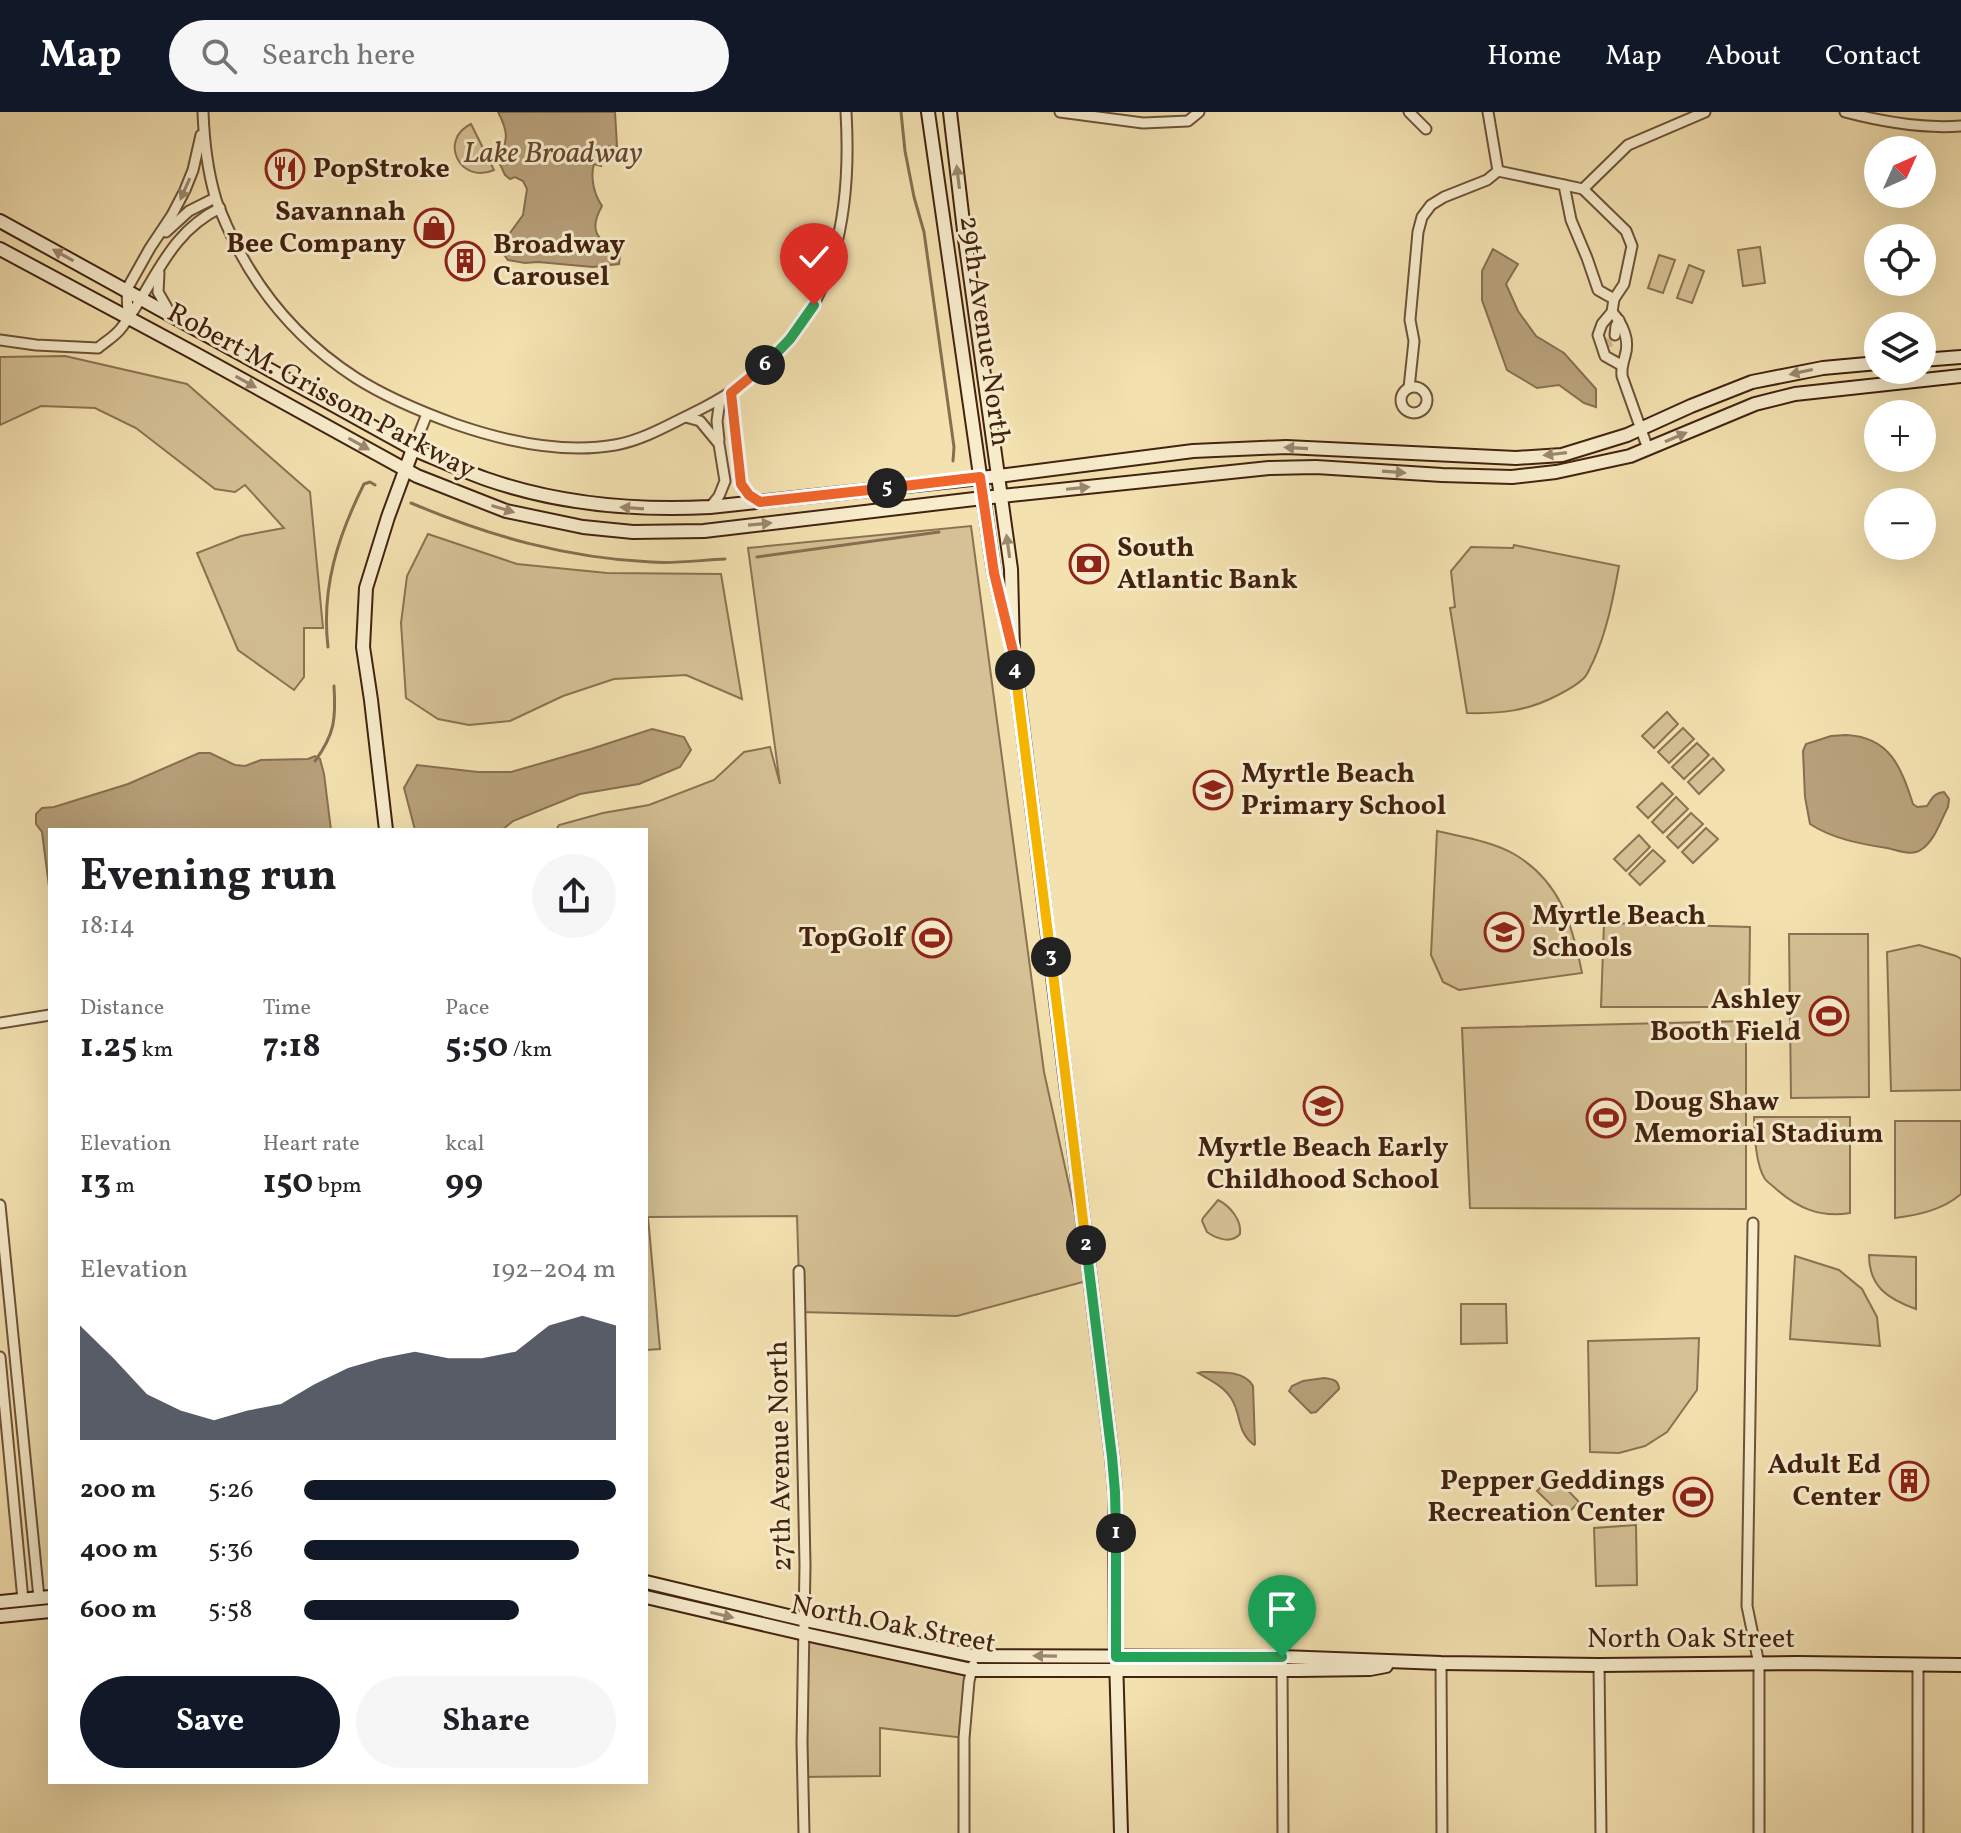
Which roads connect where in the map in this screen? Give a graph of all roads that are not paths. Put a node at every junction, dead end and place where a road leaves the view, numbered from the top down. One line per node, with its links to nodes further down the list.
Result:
1 (203, 112): 11 (street)
2 (846, 112): 38 (street)
3 (928, 112): 48 (main road, 29th Avenue North)
4 (950, 112): 47 (main road, 29th Avenue North, one-way to 4)
5 (1060, 112): 6 (street)
6 (1199, 112)
7 (1409, 112): 13 (street)
8 (1488, 112): 14 (street)
9 (1705, 112): 16 (street)
10 (1845, 112): 12 (street)
11 (203, 124): 17 (street); 19 (street, one-way to 19)
12 (1961, 126)
13 (1426, 129)
14 (1498, 171): 15 (street); 37 (street)
15 (1564, 185): 16 (street); 24 (street)
16 (1583, 189): 24 (street)
17 (217, 203): 19 (street); 21 (street); 40 (street)
18 (0, 221): 22 (main road, Robert M. Grissom Parkway, one-way to 18)
19 (150, 248): 22 (street)
20 (0, 249): 27 (main road, Robert M. Grissom Parkway)
21 (160, 269): 23 (street); 25 (street)
22 (127, 289): 23 (main road, Robert M. Grissom Parkway); 27 (street)
23 (141, 298): 25 (main road, Robert M. Grissom Parkway); 27 (street)
24 (1614, 299): 26 (street)
25 (170, 313): 44 (main road, Robert M. Grissom Parkway)
26 (1616, 316): 28 (street); 30 (street); 31 (street)
27 (128, 317): 29 (street); 46 (main road, Robert M. Grissom Parkway, one-way to 46)
28 (1602, 324): 30 (street); 35 (street)
29 (0, 340)
30 (1612, 342): 31 (street); 35 (street)
31 (1626, 354): 35 (street)
32 (1961, 357): 33 (main road)
33 (1936, 359)
34 (1864, 364): 42 (main road, Robert M. Grissom Parkway, one-way to 42)
35 (1619, 367): 42 (street)
36 (1961, 376): 45 (main road, Robert M. Grissom Parkway, one-way to 36)
37 (1409, 388)
38 (731, 393): 39 (street); 51 (street)
39 (720, 400): 41 (street); 43 (street)
40 (427, 414): 41 (street); 44 (street)
41 (686, 417): 43 (street)
42 (1641, 428): 45 (street); 47 (main road, Robert M. Grissom Parkway, one-way to 47)
43 (719, 444): 52 (street)
44 (413, 449): 46 (main road); 52 (main road, Robert M. Grissom Parkway, one-way to 44)
45 (1648, 449): 49 (main road, Robert M. Grissom Parkway, one-way to 45)
46 (405, 470): 50 (main road, Robert M. Grissom Parkway, one-way to 50); 54 (main road)
47 (999, 476): 48 (main road, Robert M. Grissom Parkway); 49 (main road, 29th Avenue North)
48 (980, 477): 50 (main road, 29th Avenue North); 51 (main road, Robert M. Grissom Parkway)
49 (1001, 496): 50 (main road, Robert M. Grissom Parkway); 53 (main road, 29th Avenue North, one-way to 49)
50 (983, 498): 53 (main road, 29th Avenue North)
51 (760, 502): 52 (main road, Robert M. Grissom Parkway)
52 (710, 507)
53 (1013, 651): 72 (main road, 29th Avenue North)
54 (386, 828)
55 (48, 1015): 56 (street)
56 (0, 1023)
57 (0, 1205): 62 (street)
58 (1753, 1223): 74 (street)
59 (799, 1271): 68 (street, 27th Avenue North)
60 (0, 1357): 64 (street)
61 (648, 1582): 68 (main road, North Oak Street)
62 (44, 1597): 64 (main road)
63 (648, 1597): 69 (main road, North Oak Street, one-way to 69)
64 (23, 1600): 65 (main road)
65 (0, 1602)
66 (48, 1611): 67 (main road)
67 (0, 1616)
68 (805, 1620): 69 (street, 27th Avenue North); 70 (main road, North Oak Street)
69 (805, 1634): 78 (main road, North Oak Street); 79 (street, 27th Avenue North)
70 (974, 1656): 72 (main road, North Oak Street, one-way to 70); 78 (street)
71 (1441, 1663): 73 (main road, North Oak Street); 75 (main road, North Oak Street); 83 (street)
72 (1116, 1664): 73 (main road, North Oak Street); 78 (main road, North Oak Street); 81 (main road, 29th Avenue North)
73 (1282, 1664): 82 (street)
74 (1759, 1664): 75 (main road, North Oak Street); 76 (main road, North Oak Street); 85 (street)
75 (1599, 1665): 84 (street)
76 (1918, 1665): 77 (main road, North Oak Street); 86 (street)
77 (1961, 1665)
78 (972, 1670): 80 (street)
79 (804, 1833)
80 (964, 1833)
81 (1121, 1833)
82 (1283, 1833)
83 (1442, 1833)
84 (1601, 1833)
85 (1759, 1833)
86 (1918, 1833)

